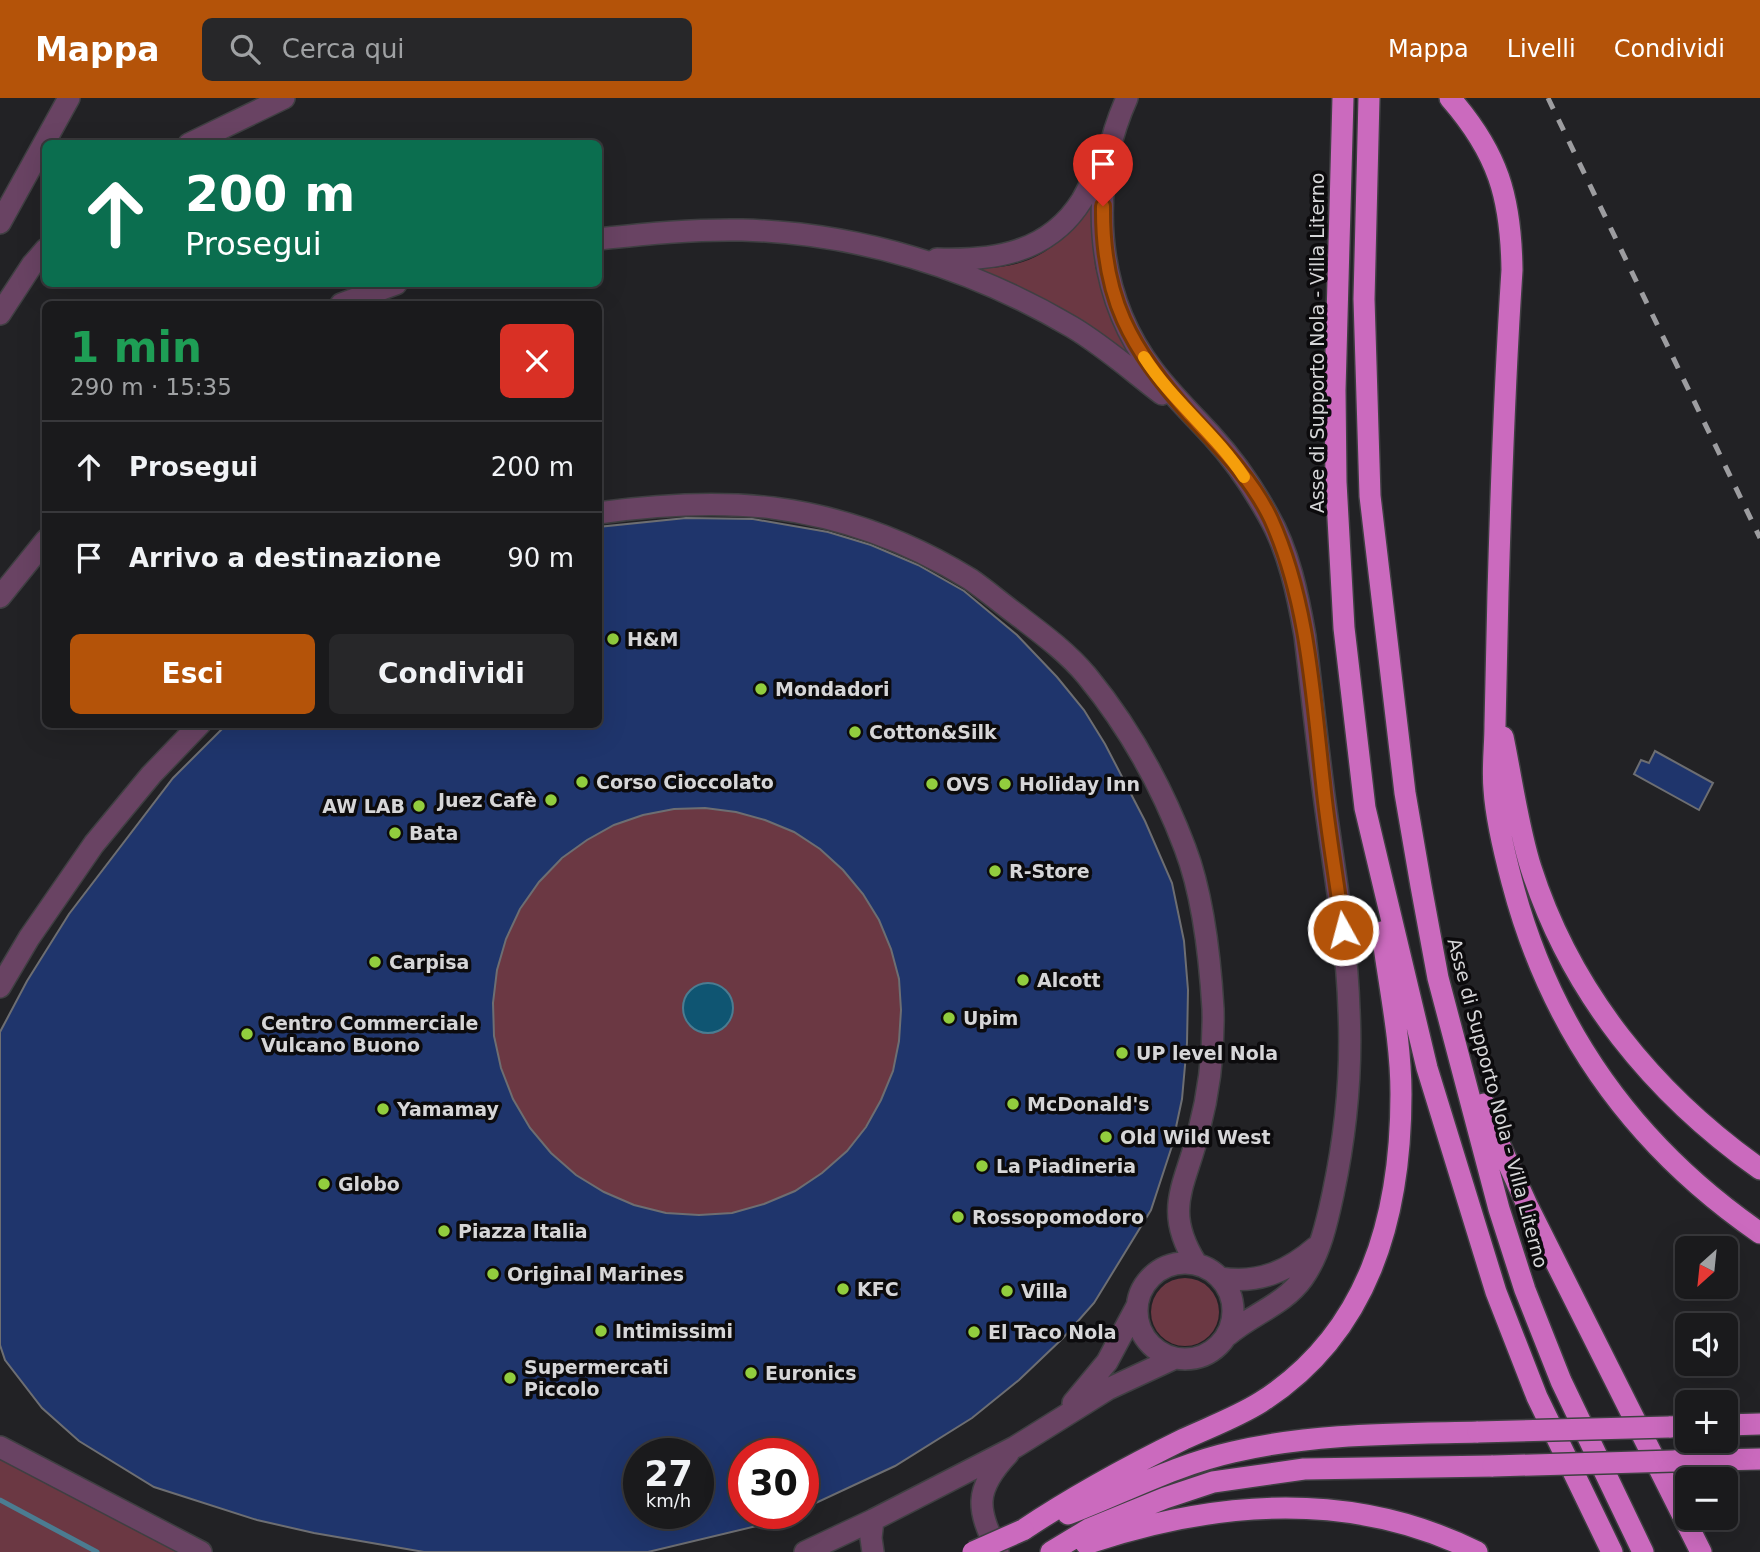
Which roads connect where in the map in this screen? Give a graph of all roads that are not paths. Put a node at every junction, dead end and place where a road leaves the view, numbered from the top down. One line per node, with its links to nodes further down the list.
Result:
1 (69, 98): 7 (street)
2 (284, 98): 8 (street)
3 (1127, 98): 10 (street)
4 (1343, 98): 24 (highway, Asse di Supporto Nola - Villa Literno)
5 (1369, 98): 25 (highway, Asse di Supporto Nola - Villa Literno)
6 (1450, 98): 22 (highway)
7 (46, 140)
8 (197, 140)
9 (42, 147): 11 (street)
10 (1109, 147): 14 (street); 18 (street)
11 (0, 223)
12 (602, 239): 14 (street)
13 (42, 254): 17 (street)
14 (921, 258): 18 (street)
15 (388, 287): 16 (street)
16 (349, 301)
17 (0, 314)
18 (1192, 416): 29 (street)
19 (602, 513): 30 (street)
20 (42, 545): 21 (street)
21 (0, 597)
22 (1495, 701): 27 (highway); 28 (highway)
23 (197, 728): 26 (street)
24 (1365, 808): 43 (highway); 52 (highway, Asse di Supporto Nola - Villa Literno)
25 (1438, 978): 53 (highway, Asse di Supporto Nola - Villa Literno); 54 (highway)
26 (0, 987)
27 (1760, 1169)
28 (1760, 1234)
29 (1320, 1243): 31 (street); 33 (street)
30 (1196, 1263): 31 (street); 32 (street)
31 (1222, 1278): 33 (street)
32 (1137, 1306): 34 (street); 35 (street)
33 (1228, 1335): 34 (street)
34 (1175, 1358): 35 (street)
35 (1060, 1417): 40 (street)
36 (1760, 1424): 37 (highway)
37 (1738, 1425)
38 (1675, 1426): 43 (highway, bridge)
39 (0, 1447): 45 (street)
40 (1015, 1447): 42 (street); 48 (street)
41 (1760, 1458): 49 (highway, bridge)
42 (873, 1520): 44 (street); 46 (street)
43 (1023, 1530): 47 (highway, bridge)
44 (810, 1551)
45 (201, 1552)
46 (873, 1552)
47 (973, 1552)
48 (998, 1552)
49 (1051, 1552)
50 (1060, 1552): 51 (highway)
51 (1477, 1552)
52 (1612, 1552)
53 (1643, 1552)
54 (1701, 1552)

